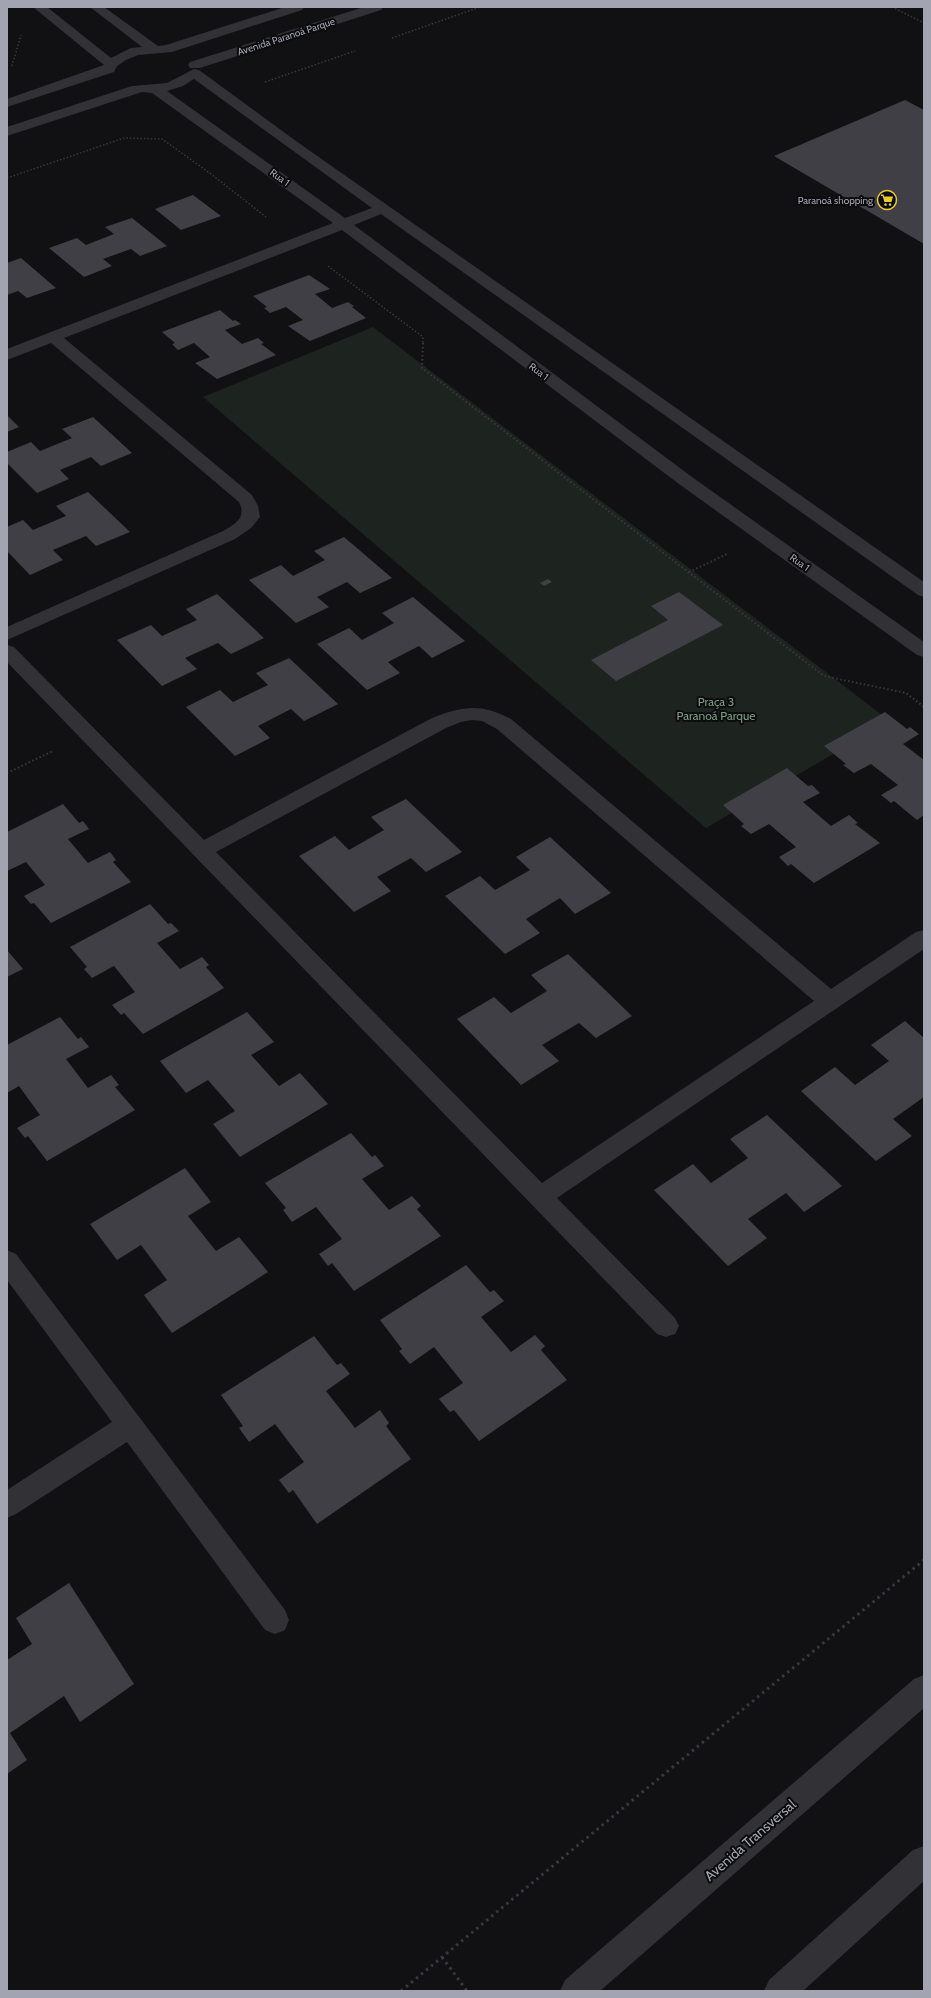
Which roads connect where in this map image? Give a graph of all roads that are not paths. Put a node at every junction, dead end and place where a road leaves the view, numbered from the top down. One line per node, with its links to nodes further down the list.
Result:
1 (40, 7): 6 (street)
2 (96, 7): 5 (street)
3 (298, 7): 5 (street, Avenida Paranoá Parque)
4 (377, 7): 7 (street, Avenida Paranoá Parque)
5 (160, 49): 6 (street, Avenida Paranoá Parque); 7 (street)
6 (110, 66): 8 (street); 10 (street, Avenida Paranoá Parque)
7 (195, 69): 9 (street, Avenida Paranoá Parque); 12 (street)
8 (137, 89): 9 (street, Avenida Paranoá Parque); 11 (street)
9 (155, 89): 13 (street, Rua 1)
10 (7, 103)
11 (7, 132)
12 (382, 209): 13 (street); 16 (street)
13 (345, 224): 14 (street); 19 (street, Rua 1)
14 (53, 337): 15 (street); 17 (street)
15 (7, 355)
16 (924, 591)
17 (7, 634)
18 (7, 651): 20 (street)
19 (924, 651)
20 (202, 850): 22 (street); 23 (street)
21 (924, 938): 22 (street)
22 (831, 1002): 23 (street)
23 (540, 1197): 25 (street)
24 (7, 1261): 26 (street)
25 (666, 1326)
26 (129, 1426): 27 (street); 28 (street)
27 (7, 1505)
28 (275, 1620)
29 (924, 1688): 31 (street, Avenida Transversal)
30 (924, 1861): 32 (street)
31 (576, 1991)
32 (780, 1991)

